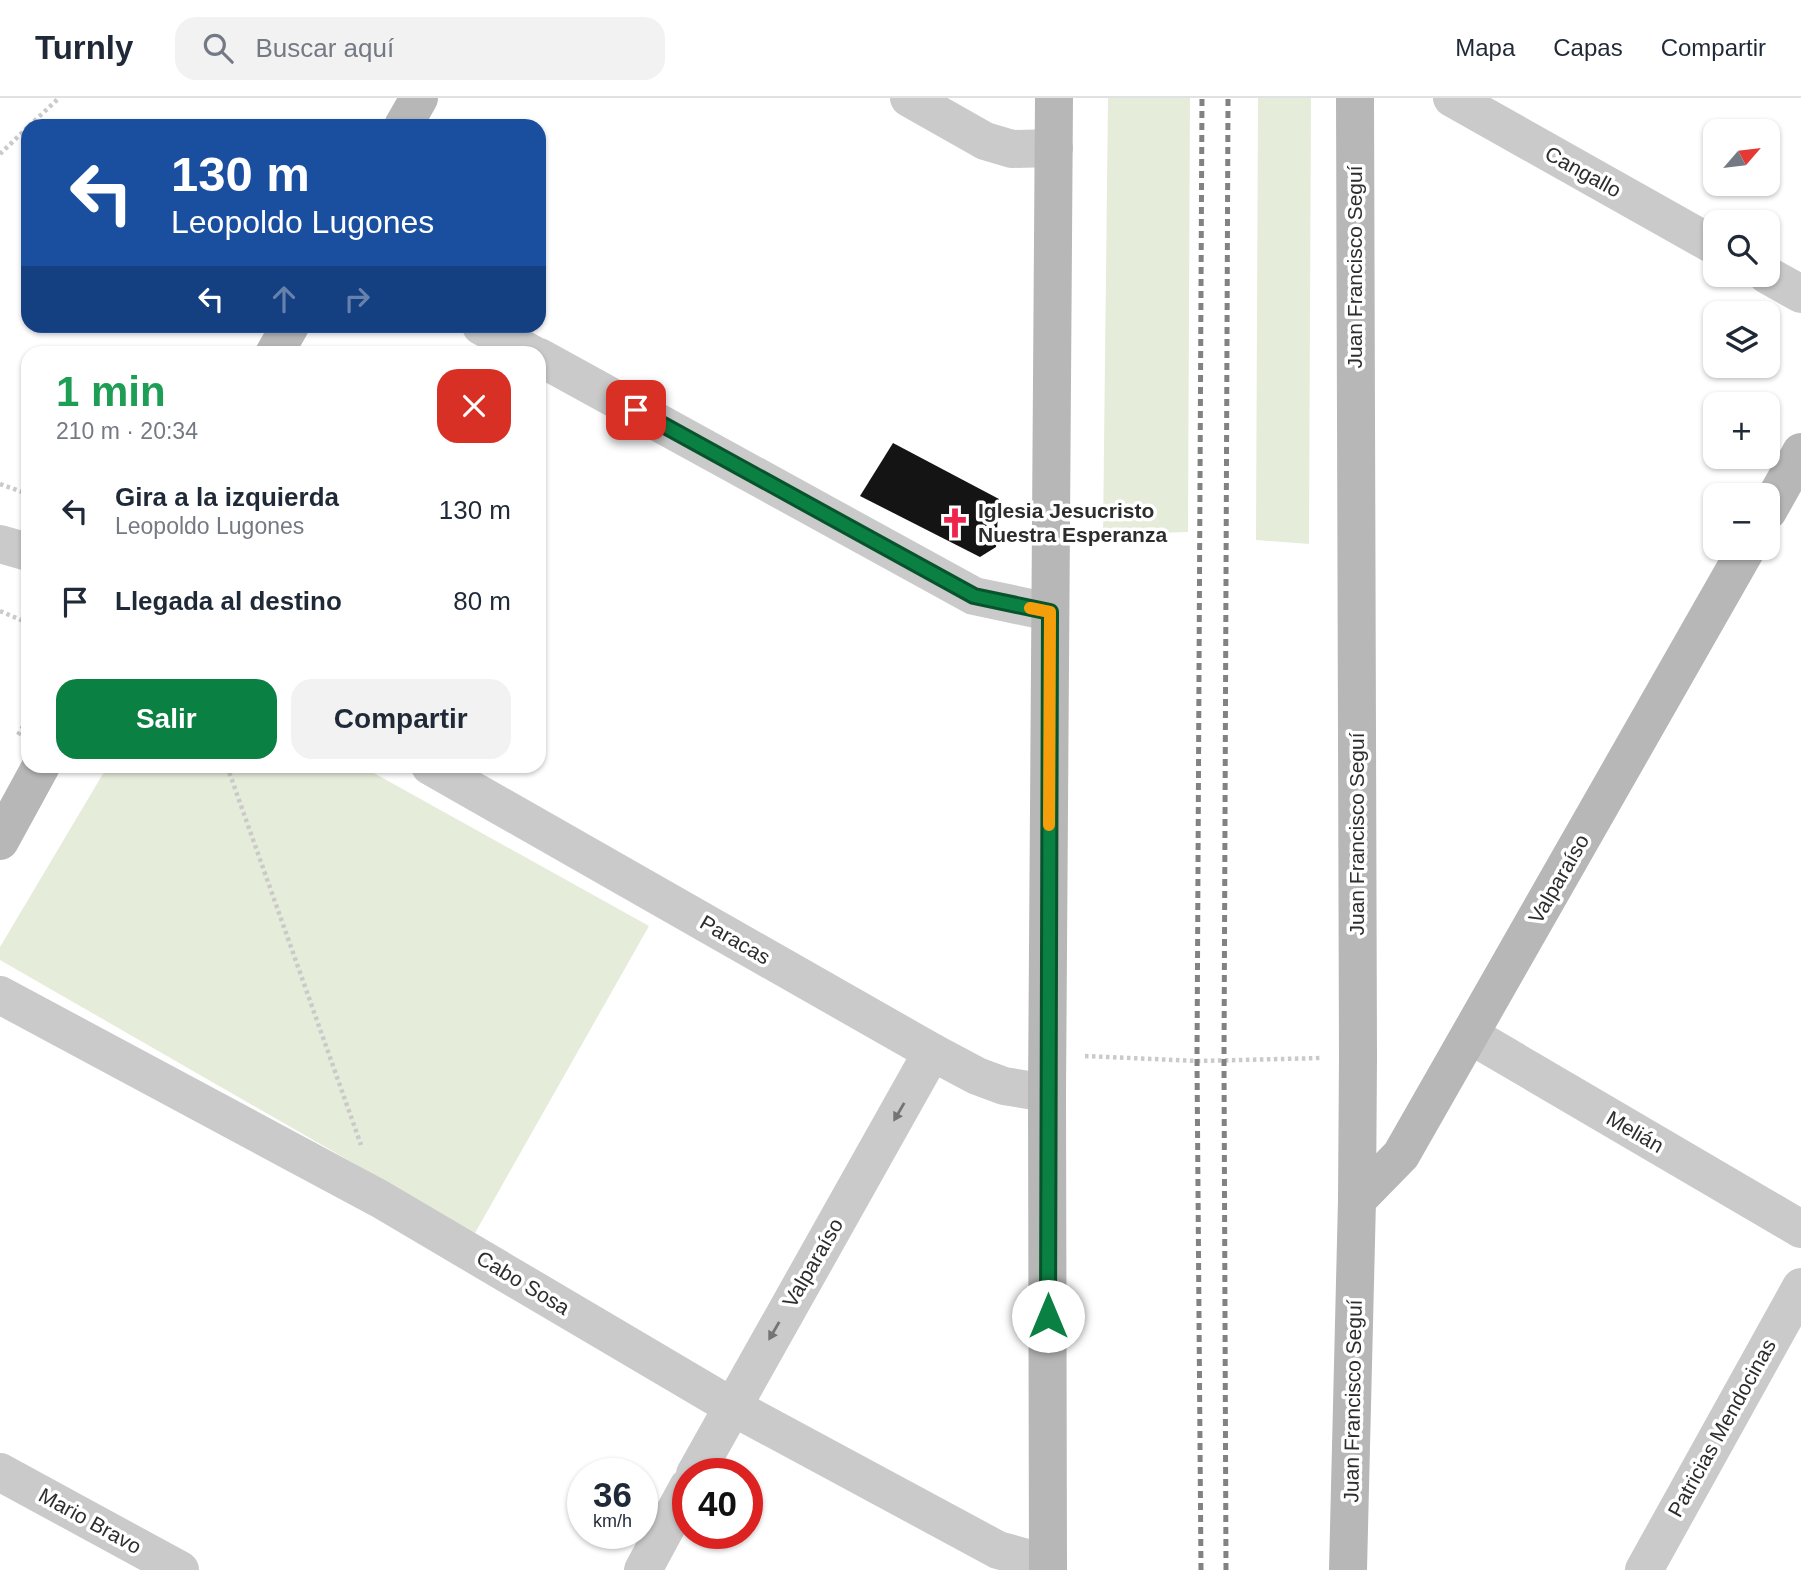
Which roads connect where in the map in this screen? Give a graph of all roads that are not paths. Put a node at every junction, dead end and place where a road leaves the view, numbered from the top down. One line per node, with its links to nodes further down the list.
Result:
1 (419, 98): 6 (street)
2 (909, 98): 7 (street)
3 (1055, 98): 7 (street)
4 (1355, 98): 27 (street, Juan Francisco Seguí)
5 (1452, 98): 8 (street, Cangallo)
6 (408, 119)
7 (1054, 148): 19 (street)
8 (1703, 239)
9 (1780, 283): 10 (street)
10 (1801, 294)
11 (494, 333): 12 (street)
12 (517, 346)
13 (546, 362): 19 (street)
14 (1801, 452): 15 (street)
15 (1780, 490)
16 (0, 544): 17 (street)
17 (21, 550)
18 (1740, 560): 24 (street, Valparaíso)
19 (1050, 612): 26 (street)
20 (37, 773): 22 (street)
21 (442, 773): 25 (street, Paracas)
22 (0, 841)
23 (0, 995): 30 (street, Cabo Sosa)
24 (1470, 1035): 27 (street, Valparaíso); 28 (street, Melián)
25 (932, 1052): 26 (street, Paracas); 30 (street, Valparaíso, one-way to 30)
26 (1047, 1093): 34 (street)
27 (1357, 1200): 37 (street, Juan Francisco Seguí)
28 (1801, 1229)
29 (1801, 1287): 38 (street, Patricias Mendocinas)
30 (731, 1406): 31 (street, Valparaíso); 34 (street, Cabo Sosa)
31 (703, 1458)
32 (0, 1472): 35 (street, Mario Bravo)
33 (672, 1517): 36 (street)
34 (1048, 1567)
35 (180, 1570)
36 (643, 1570)
37 (1349, 1570)
38 (1644, 1570)

